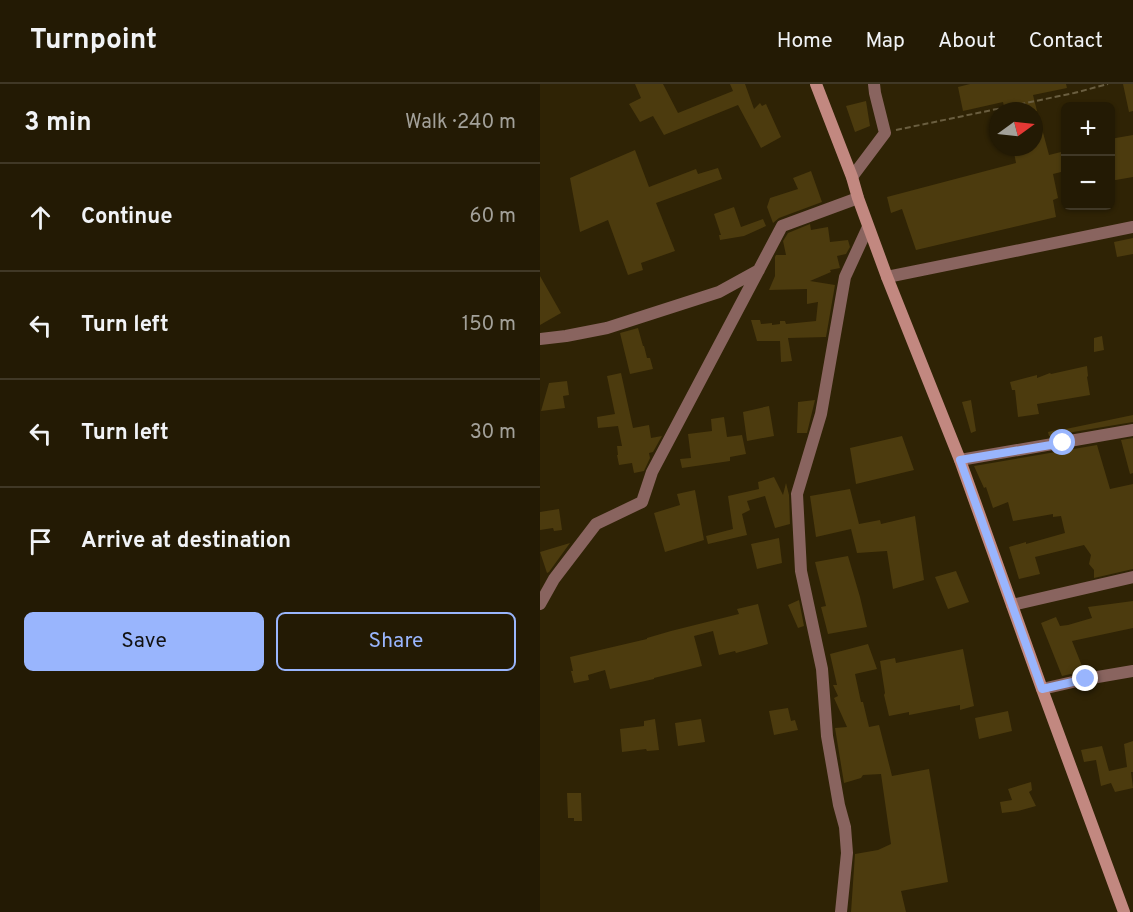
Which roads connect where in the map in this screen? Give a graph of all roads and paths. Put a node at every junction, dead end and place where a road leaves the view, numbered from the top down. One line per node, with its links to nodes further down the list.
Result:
1 (816, 84): 5 (main road)
2 (874, 84): 4 (street)
3 (1108, 84): 4 (path)
4 (885, 133): 5 (street)
5 (852, 177): 6 (main road)
6 (858, 198): 7 (main road); 9 (street)
7 (868, 227): 10 (main road); 19 (street)
8 (1133, 227): 10 (street)
9 (759, 270): 11 (street); 15 (street)
10 (887, 277): 13 (main road)
11 (540, 339)
12 (1133, 430): 13 (street)
13 (960, 460): 16 (main road)
14 (1133, 577): 16 (street)
15 (540, 604)
16 (1012, 605): 18 (main road)
17 (1133, 671): 18 (street)
18 (1042, 689): 20 (main road)
19 (841, 912)
20 (1124, 912)

